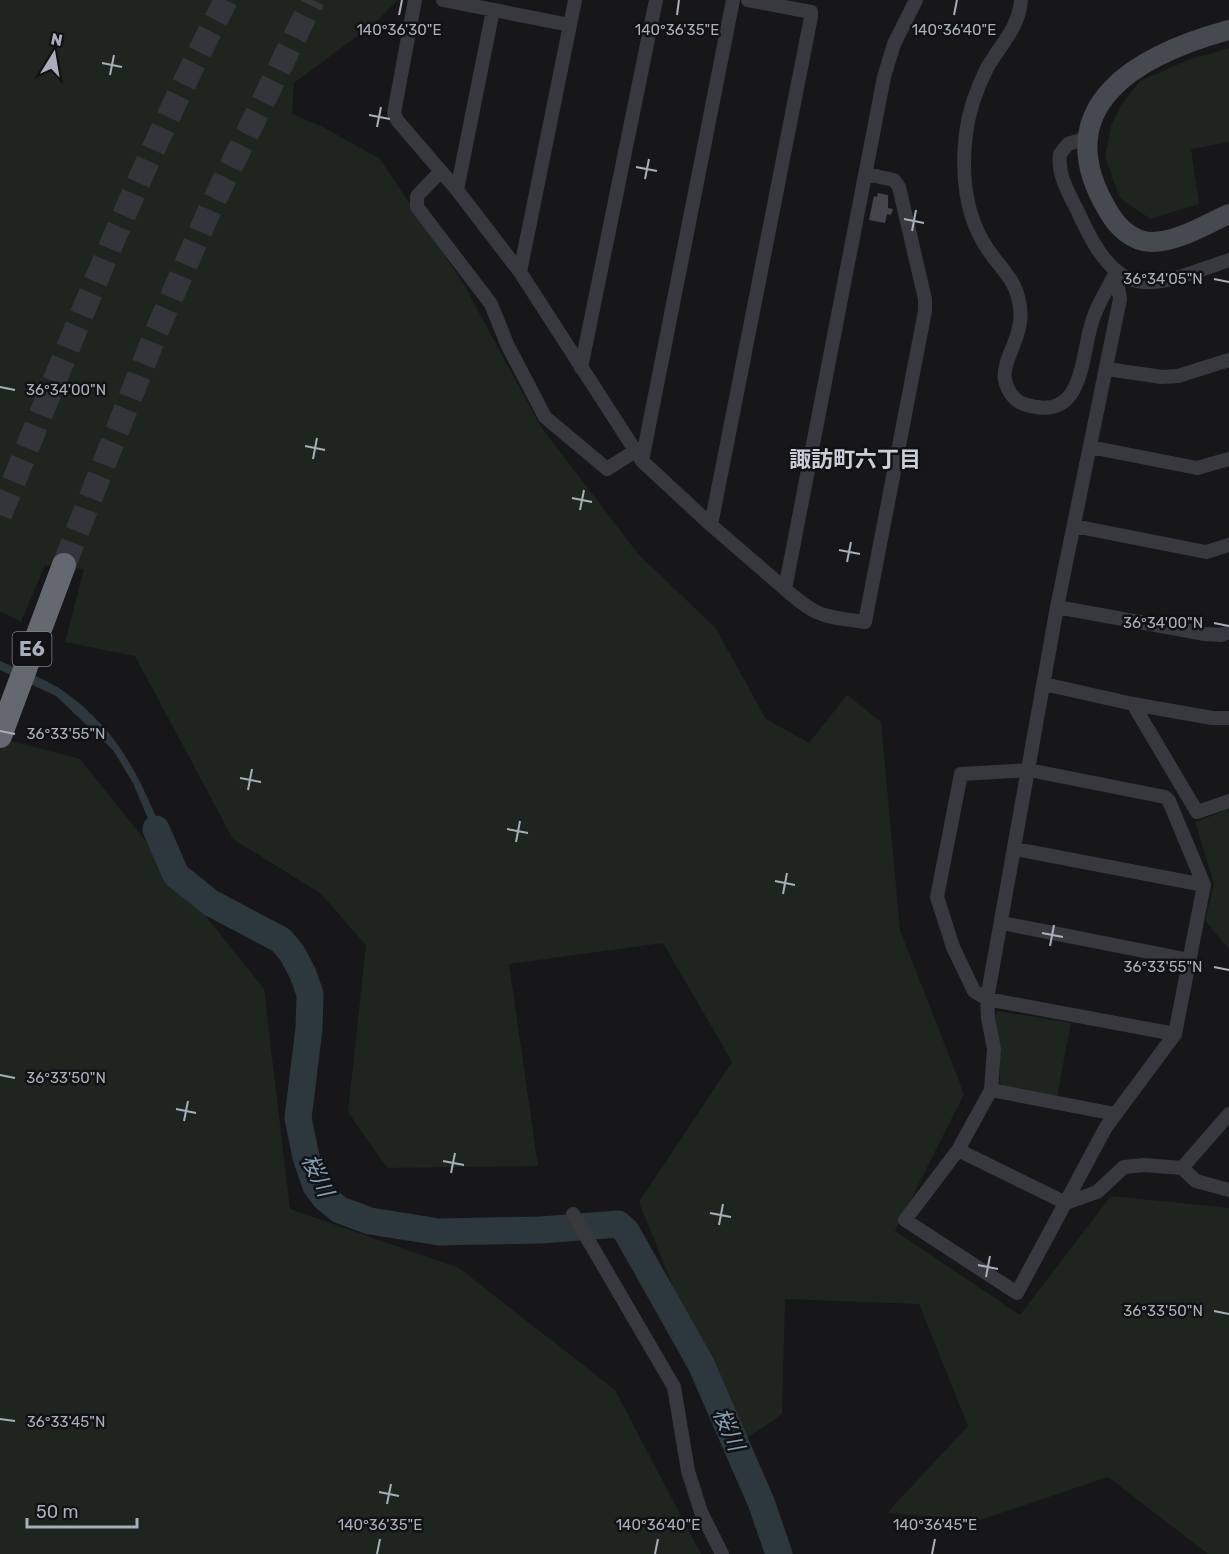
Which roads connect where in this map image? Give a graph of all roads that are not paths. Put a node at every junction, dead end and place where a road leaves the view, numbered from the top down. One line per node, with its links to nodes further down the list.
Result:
1 (415, 0): 13 (street)
2 (443, 0): 9 (street)
3 (574, 0): 10 (street)
4 (656, 0): 21 (street)
5 (733, 0): 24 (street)
6 (748, 0): 26 (street)
7 (916, 0): 14 (street)
8 (1021, 0): 19 (street)
9 (494, 10): 10 (street); 15 (street)
10 (570, 25): 18 (street)
11 (1229, 30): 12 (street)
12 (1087, 138): 16 (street); 19 (street)
13 (441, 171): 15 (street); 24 (street)
14 (866, 174): 30 (street); 30 (street)
15 (457, 190): 18 (street)
16 (1229, 214)
17 (1229, 260): 19 (street)
18 (520, 272): 21 (street)
19 (1116, 273): 22 (street)
20 (1229, 360): 22 (street)
21 (581, 368): 24 (street)
22 (1107, 369): 23 (street)
23 (1090, 447): 25 (street); 27 (street)
24 (638, 456): 26 (street)
25 (1229, 459)
26 (711, 525): 30 (street)
27 (1074, 526): 28 (street); 31 (street)
28 (1229, 545)
29 (62, 571): 36 (highway, E6)
30 (785, 589)
31 (1057, 607): 32 (street); 33 (street)
32 (1229, 632)
33 (1044, 684): 34 (street); 37 (street)
34 (1133, 704): 35 (street); 38 (street)
35 (1229, 718)
36 (3, 729)
37 (1029, 770): 39 (street); 40 (street); 43 (street)
38 (1229, 801)
39 (1015, 849): 40 (street); 41 (street)
40 (1204, 885): 42 (street)
41 (1002, 923): 42 (street); 43 (street)
42 (1190, 960): 44 (street)
43 (987, 999): 44 (street); 45 (street)
44 (1175, 1034): 46 (street)
45 (991, 1090): 46 (street); 48 (street)
46 (1115, 1114): 51 (street)
47 (1229, 1114): 49 (street)
48 (958, 1150): 51 (street); 51 (street)
49 (1182, 1168): 50 (street); 51 (street)
50 (1229, 1190)
51 (1065, 1203)
52 (573, 1214): 53 (street)
53 (722, 1554)

